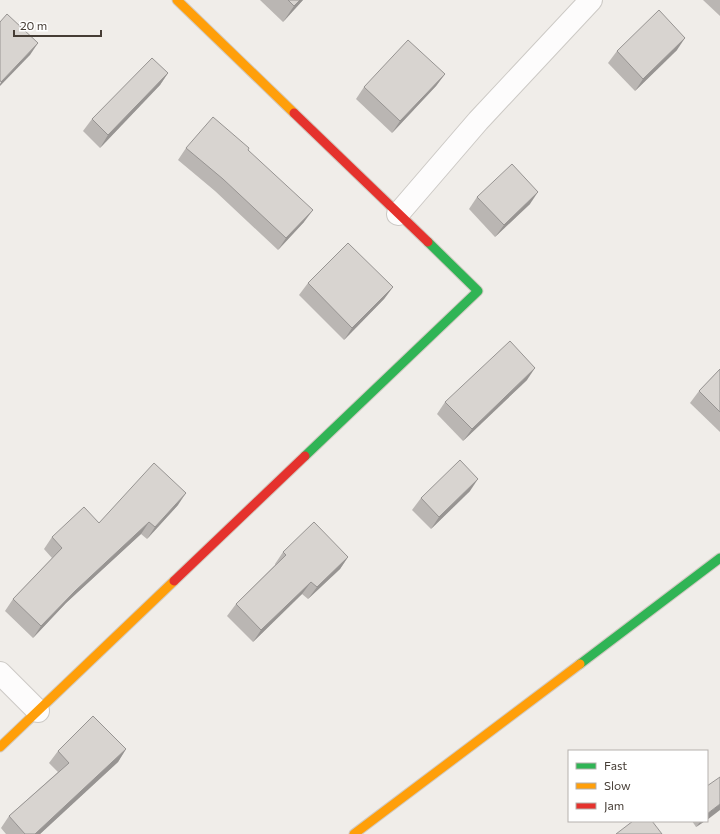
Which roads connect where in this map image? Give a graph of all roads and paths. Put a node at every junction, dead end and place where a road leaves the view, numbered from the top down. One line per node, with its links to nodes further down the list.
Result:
1 (177, 0): 3 (street)
2 (591, 0): 3 (street)
3 (398, 214): 6 (street)
4 (720, 558): 8 (street)
5 (0, 673): 6 (street)
6 (38, 711): 7 (street)
7 (0, 747)
8 (354, 834)

